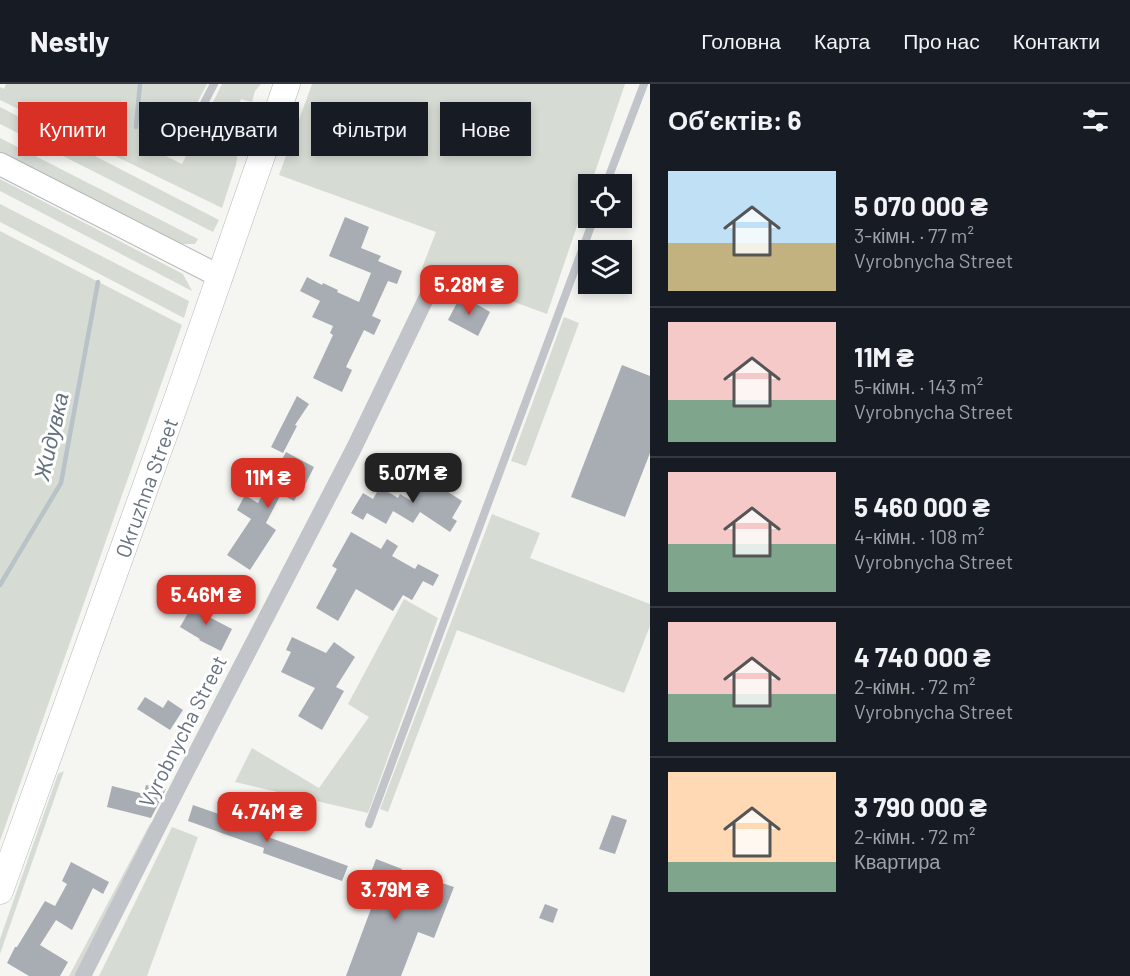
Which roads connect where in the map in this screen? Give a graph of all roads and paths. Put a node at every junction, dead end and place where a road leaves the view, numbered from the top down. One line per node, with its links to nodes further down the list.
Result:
1 (214, 84): 4 (lane)
2 (288, 84): 8 (main road, Okruzhna Street)
3 (644, 84): 6 (lane)
4 (205, 102)
5 (0, 164): 8 (street)
6 (610, 174)
7 (590, 228): 10 (lane)
8 (221, 277): 11 (main road, Okruzhna Street)
9 (434, 282): 12 (street, Vyrobnycha Street)
10 (369, 824)
11 (0, 891)
12 (83, 976)

